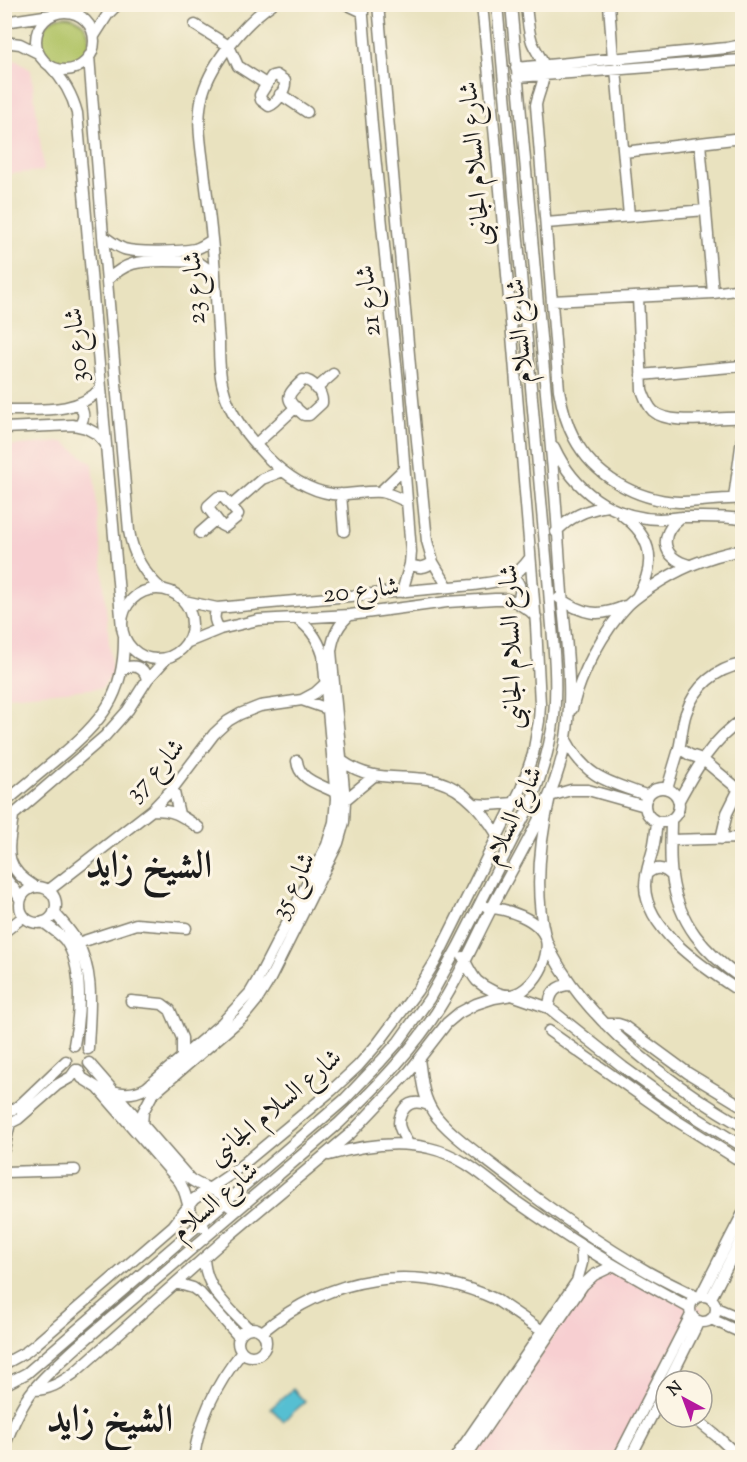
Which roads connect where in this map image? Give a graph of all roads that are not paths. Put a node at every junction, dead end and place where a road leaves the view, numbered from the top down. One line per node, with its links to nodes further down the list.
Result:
1 (88, 4): 12 (street)
2 (118, 4): 16 (street)
3 (272, 4): 19 (street, شارع 23)
4 (346, 4): 11 (street)
5 (378, 4): 32 (street, شارع 21)
6 (482, 4): 84 (street, شارع السلام الجانبى)
7 (497, 4): 82 (street, شارع السلام)
8 (511, 4): 28 (street, شارع السلام)
9 (526, 4): 26 (street)
10 (609, 4): 23 (street)
11 (362, 8): 33 (street, شارع 21)
12 (71, 12): 13 (street); 16 (street)
13 (52, 15): 14 (street); 20 (street)
14 (4, 22)
15 (195, 25): 19 (street)
16 (94, 36): 21 (street)
17 (4, 42): 20 (street)
18 (742, 45): 23 (street)
19 (229, 46): 25 (street); 27 (street, شارع 23)
20 (38, 53): 24 (street)
21 (89, 57): 24 (street); 40 (street, شارع 30)
22 (742, 60): 23 (street)
23 (615, 64): 26 (street); 36 (street)
24 (50, 66): 53 (street, شارع 30)
25 (238, 66): 27 (street); 29 (street)
26 (544, 70): 28 (street); 39 (street)
27 (213, 73): 41 (street, شارع 23)
28 (517, 73): 61 (street, شارع السلام)
29 (266, 84): 30 (street); 30 (street)
30 (280, 94): 31 (street)
31 (307, 112)
32 (389, 124): 33 (street); 48 (street, شارع 21)
33 (372, 126): 49 (street, شارع 21)
34 (742, 138): 35 (street)
35 (700, 143): 36 (street); 37 (street)
36 (624, 152): 38 (street)
37 (706, 210): 38 (street); 45 (street)
38 (629, 216): 39 (street)
39 (546, 223): 47 (street)
40 (103, 236): 41 (street); 43 (street, شارع 30)
41 (212, 240): 42 (street, شارع 23)
42 (215, 274): 43 (street); 64 (street, شارع 23)
43 (107, 280): 90 (street, شارع 30)
44 (742, 289): 45 (street)
45 (713, 293): 46 (street)
46 (639, 297): 47 (street); 52 (street)
47 (552, 302): 71 (street)
48 (409, 353): 49 (street); 85 (street, شارع 21)
49 (395, 355): 66 (street, شارع 21)
50 (742, 366): 52 (street)
51 (333, 374): 54 (street)
52 (641, 375): 58 (street)
53 (101, 388): 55 (street); 63 (street, شارع 30)
54 (316, 389): 56 (street); 56 (street)
55 (78, 404): 57 (street); 59 (street)
56 (296, 407): 64 (street)
57 (4, 410)
58 (742, 418)
59 (79, 426): 60 (street); 63 (street)
60 (4, 428)
61 (550, 439): 74 (street); 79 (street, شارع السلام)
62 (742, 439): 71 (street)
63 (106, 444): 102 (street, شارع 30)
64 (256, 444): 65 (street, شارع 23)
65 (267, 457): 67 (street, شارع 23); 68 (street)
66 (404, 469): 69 (street); 72 (street, شارع 21)
67 (283, 471): 68 (street); 70 (street, شارع 23)
68 (262, 479): 73 (street)
69 (380, 492): 70 (street, شارع 23); 72 (street, شارع 23)
70 (341, 494): 80 (street)
71 (738, 499)
72 (407, 502): 86 (street, شارع 21)
73 (231, 506): 77 (street); 77 (street)
74 (608, 506): 75 (street); 79 (street)
75 (620, 513): 76 (street); 95 (street)
76 (680, 518): 78 (street); 87 (street)
77 (216, 519): 81 (street)
78 (742, 519)
79 (558, 530): 82 (street); 93 (street, شارع السلام)
80 (344, 531)
81 (200, 533)
82 (545, 546): 91 (street, شارع السلام)
83 (742, 550): 87 (street)
84 (530, 558): 88 (street, شارع 20); 99 (street, شارع السلام الجانبى)
85 (433, 562): 86 (street); 89 (street, شارع 21)
86 (411, 564): 92 (street, شارع 21)
87 (689, 565): 95 (street)
88 (512, 576): 89 (street, شارع 20); 96 (street)
89 (448, 588): 92 (street, شارع 20)
90 (161, 589): 94 (street); 102 (street)
91 (549, 590): 93 (street); 125 (street, شارع السلام)
92 (402, 592): 97 (street, شارع 20)
93 (563, 600): 95 (street); 112 (street, شارع السلام)
94 (184, 601): 97 (street, شارع 20); 103 (street)
95 (632, 601): 112 (street)
96 (516, 602): 98 (street, شارع 20); 99 (street)
97 (217, 608): 101 (street)
98 (350, 615): 100 (street, شارع 20); 117 (street, شارع 35)
99 (536, 617): 122 (street, شارع السلام الجانبى)
100 (295, 618): 101 (street, شارع 20); 108 (street, شارع 35)
101 (220, 629): 103 (street, شارع 20)
102 (123, 632): 104 (street); 106 (street)
103 (188, 642): 104 (street)
104 (167, 658): 107 (street)
105 (742, 664): 114 (street)
106 (121, 671): 107 (street); 130 (street)
107 (147, 680): 135 (street)
108 (326, 683): 109 (street, شارع 37); 110 (street, شارع 35)
109 (302, 700): 110 (street, شارع 37); 121 (street, شارع 37)
110 (328, 709): 118 (street, شارع 35)
111 (742, 720): 115 (street)
112 (568, 727): 113 (street, شارع السلام)
113 (566, 740): 126 (street, شارع السلام); 129 (street)
114 (679, 748): 115 (street); 123 (street)
115 (702, 759): 124 (street); 128 (street)
116 (297, 761): 120 (street)
117 (342, 761): 119 (street); 127 (street, شارع 35)
118 (334, 776): 120 (street); 127 (street, شارع 35)
119 (374, 776): 127 (street); 132 (street)
120 (316, 784): 127 (street)
121 (173, 788): 133 (street, شارع 37); 134 (street)
122 (521, 789): 125 (street); 131 (street, شارع السلام الجانبى)
123 (667, 789): 128 (street); 129 (street)
124 (741, 790): 142 (street)
125 (533, 795): 145 (street, شارع السلام)
126 (550, 796): 129 (street); 153 (street, شارع السلام); 161 (street)
127 (340, 797): 174 (street, شارع 35); 187 (street, شارع 35)
128 (679, 800): 136 (street)
129 (647, 801): 137 (street)
130 (4, 803)
131 (514, 803): 132 (street); 140 (street, شارع السلام الجانبى)
132 (475, 804): 140 (street)
133 (152, 810): 134 (street); 150 (street, شارع 37)
134 (179, 814): 139 (street)
135 (14, 816): 138 (street); 149 (street)
136 (671, 820): 137 (street); 143 (street)
137 (657, 822): 146 (street)
138 (4, 823)
139 (199, 828)
140 (498, 836): 144 (street, شارع السلام الجانبى)
141 (742, 838): 142 (street)
142 (721, 839): 143 (street)
143 (671, 840): 148 (street)
144 (492, 848): 145 (street); 198 (street, شارع السلام الجانبى)
145 (504, 854): 152 (street, شارع السلام)
146 (646, 875): 148 (street); 159 (street)
147 (4, 876): 151 (street)
148 (672, 876): 156 (street)
149 (34, 886): 150 (street); 151 (street)
150 (49, 890): 154 (street)
151 (20, 899): 155 (street)
152 (478, 907): 153 (street); 163 (street, شارع السلام)
153 (491, 908): 161 (street); 164 (street, شارع السلام)
154 (54, 912): 157 (street); 162 (street)
155 (23, 916): 157 (street); 160 (street)
156 (683, 916): 159 (street); 165 (street)
157 (43, 922): 175 (street)
158 (186, 928): 162 (street)
159 (663, 929): 167 (street)
160 (4, 932)
161 (545, 938): 166 (street); 168 (street)
162 (78, 943): 177 (street)
163 (458, 946): 164 (street); 199 (street, شارع السلام)
164 (465, 961): 168 (street); 176 (street, شارع السلام)
165 (742, 980)
166 (571, 985): 170 (street); 171 (street)
167 (742, 993)
168 (512, 995): 170 (street); 179 (street)
169 (131, 1001): 173 (street)
170 (549, 1008): 190 (street)
171 (605, 1024): 185 (street); 188 (street)
172 (549, 1031): 193 (street)
173 (182, 1038): 174 (street); 178 (street)
174 (198, 1044): 178 (street, شارع 35)
175 (74, 1045): 177 (street); 180 (street)
176 (410, 1048): 179 (street); 196 (street, شارع السلام)
177 (88, 1049): 181 (street)
178 (182, 1058): 183 (street, شارع 35)
179 (420, 1058): 184 (street); 192 (street)
180 (66, 1061): 182 (street); 186 (street)
181 (89, 1063): 182 (street); 183 (street)
182 (77, 1070): 186 (street); 200 (street)
183 (113, 1091): 187 (street)
184 (429, 1105): 189 (street); 212 (street)
185 (742, 1106)
186 (6, 1120): 191 (street)
187 (142, 1125): 198 (street)
188 (742, 1126)
189 (410, 1145): 192 (street); 206 (street)
190 (742, 1146)
191 (4, 1149)
192 (323, 1157): 197 (street)
193 (742, 1162)
194 (75, 1170): 195 (street)
195 (4, 1172)
196 (280, 1173): 197 (street); 202 (street, شارع السلام)
197 (298, 1179): 207 (street)
198 (208, 1189): 199 (street); 200 (street, شارع السلام الجانبى)
199 (227, 1200): 202 (street); 203 (street, شارع السلام)
200 (188, 1206): 203 (street); 221 (street, شارع السلام الجانبى)
201 (742, 1215): 212 (street)
202 (228, 1218): 204 (street, شارع السلام)
203 (198, 1224): 204 (street); 223 (street, شارع السلام)
204 (215, 1230): 228 (street, شارع السلام)
205 (742, 1236): 212 (street)
206 (581, 1245): 208 (street); 210 (street)
207 (204, 1258): 209 (street); 211 (street)
208 (613, 1266): 210 (street); 213 (street)
209 (176, 1282): 211 (street); 228 (street)
210 (580, 1283): 219 (street)
211 (210, 1295): 216 (street); 220 (street)
212 (706, 1299): 213 (street); 214 (street); 215 (street)
213 (693, 1315): 214 (street); 225 (street); 226 (street)
214 (711, 1319): 218 (street)
215 (742, 1319)
216 (248, 1328): 217 (street); 220 (street)
217 (262, 1332): 219 (street); 222 (street)
218 (742, 1332)
219 (545, 1333): 230 (street)
220 (239, 1336): 222 (street)
221 (36, 1344): 223 (street); 224 (street, شارع السلام الجانبى)
222 (242, 1352): 236 (street)
223 (46, 1356): 227 (street, شارع السلام)
224 (4, 1364)
225 (672, 1369)
226 (673, 1369)
227 (4, 1385)
228 (33, 1390): 232 (street, شارع السلام)
229 (654, 1407): 239 (street)
230 (494, 1408): 237 (street); 238 (street)
231 (654, 1410): 240 (street)
232 (18, 1414): 233 (street); 235 (street, شارع السلام)
233 (4, 1418)
234 (708, 1429): 241 (street)
235 (4, 1448)
236 (194, 1458)
237 (455, 1458)
238 (465, 1458)
239 (618, 1458)
240 (630, 1458)
241 (740, 1458)

